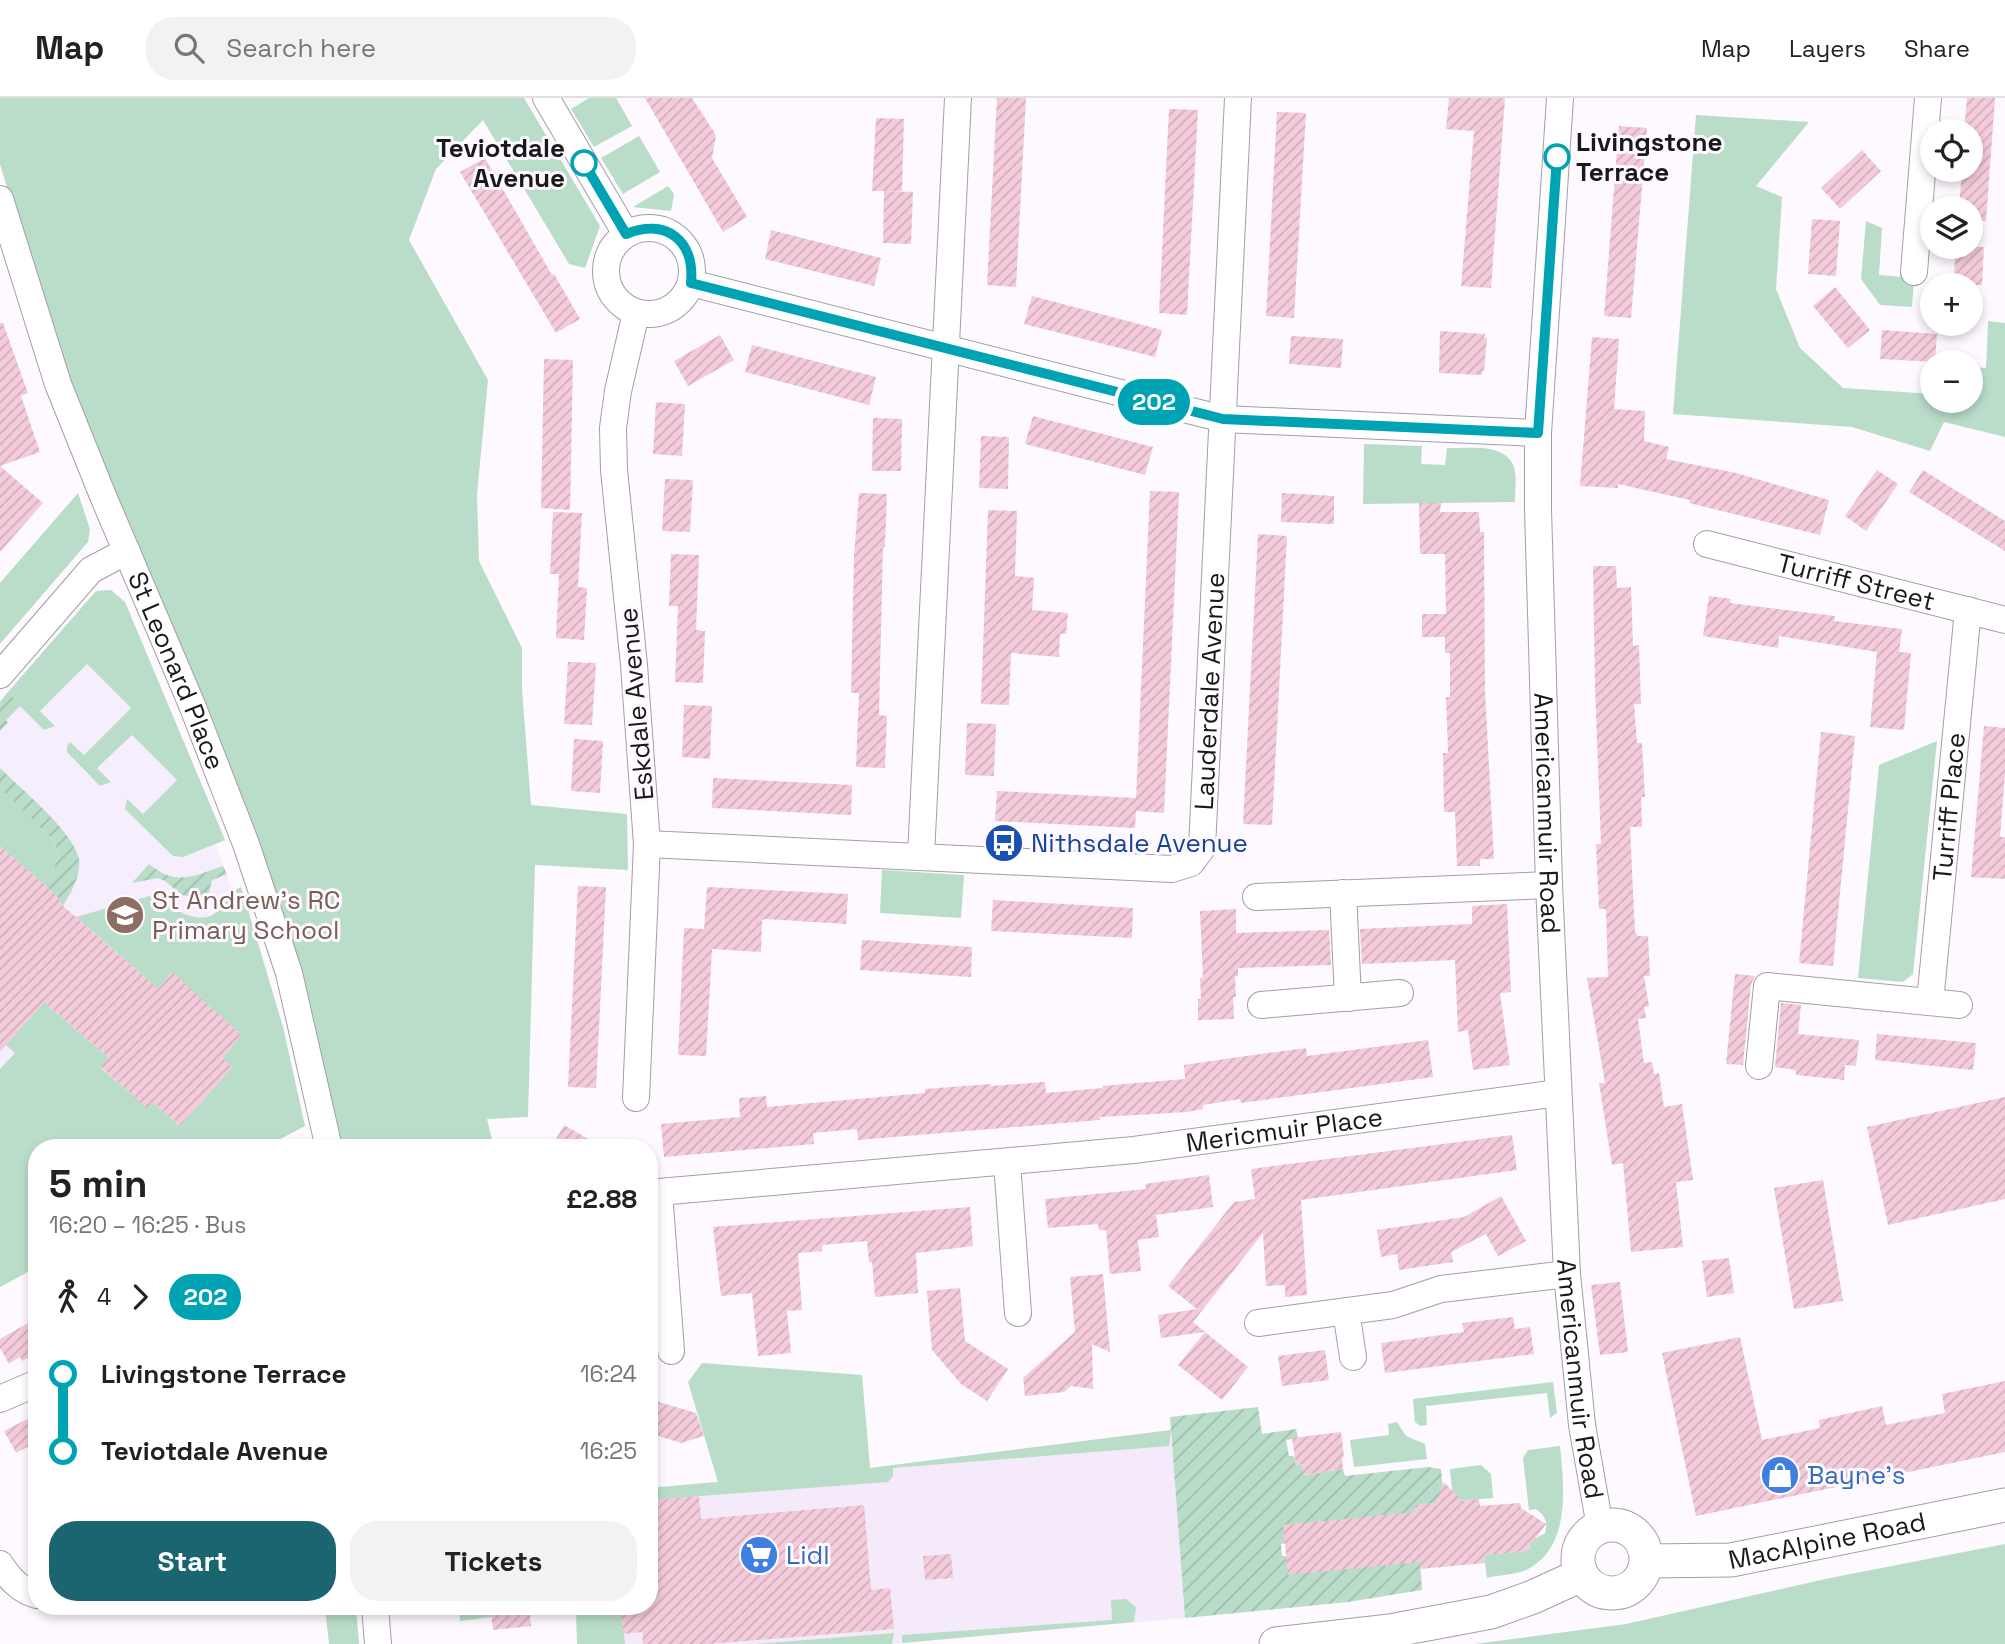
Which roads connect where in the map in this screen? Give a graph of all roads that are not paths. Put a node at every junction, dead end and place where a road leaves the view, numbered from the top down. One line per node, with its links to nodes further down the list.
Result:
1 (546, 98): 7 (street)
2 (958, 98): 11 (street)
3 (1238, 98): 12 (street, Lauderdale Avenue)
4 (1560, 98): 13 (street, Americanmuir Road)
5 (1928, 98): 8 (street)
6 (0, 199): 15 (street, St Leonard Place)
7 (626, 234): 9 (street); 10 (street)
8 (1914, 272)
9 (691, 283): 10 (street); 11 (street)
10 (636, 313): 19 (street, Eskdale Avenue)
11 (946, 349): 12 (street); 20 (street)
12 (1223, 419): 13 (street); 20 (street, Lauderdale Avenue)
13 (1538, 433): 21 (street, Americanmuir Road)
14 (1707, 544): 16 (street, Turriff Street)
15 (127, 551): 18 (street); 32 (street, St Leonard Place)
16 (1968, 610): 17 (street, Turriff Street); 26 (street, Turriff Place)
17 (2005, 620)
18 (0, 675)
19 (648, 844): 20 (street, Lauderdale Avenue); 31 (street, Eskdale Avenue)
20 (921, 856)
21 (1549, 885): 22 (street); 30 (street, Americanmuir Road)
22 (1343, 893): 23 (street); 25 (street)
23 (1256, 897)
24 (1401, 993): 25 (street)
25 (1348, 998): 27 (street)
26 (1930, 1002): 28 (street); 29 (street)
27 (1261, 1005)
28 (1959, 1005)
29 (1759, 1066)
30 (1558, 1093): 33 (street, Mericmuir Place); 36 (street, Americanmuir Road)
31 (636, 1098)
32 (327, 1139)
33 (1007, 1162): 34 (street, Mericmuir Place); 38 (street)
34 (658, 1192)
35 (658, 1229): 40 (street, Mericmuir Place)
36 (1567, 1274): 37 (street); 45 (street, Americanmuir Road)
37 (1346, 1311): 39 (street); 41 (street)
38 (1018, 1313)
39 (1258, 1323)
40 (671, 1351)
41 (1353, 1357)
42 (28, 1387): 43 (street)
43 (0, 1399)
44 (2005, 1505): 46 (street, MacAlpine Road)
45 (1600, 1527): 46 (street); 48 (street)
46 (1647, 1561): 48 (street)
47 (0, 1564): 49 (street)
48 (1581, 1575): 51 (street)
49 (28, 1592)
50 (376, 1615): 52 (street)
51 (1391, 1637): 53 (street)
52 (378, 1644)
53 (1276, 1644)

